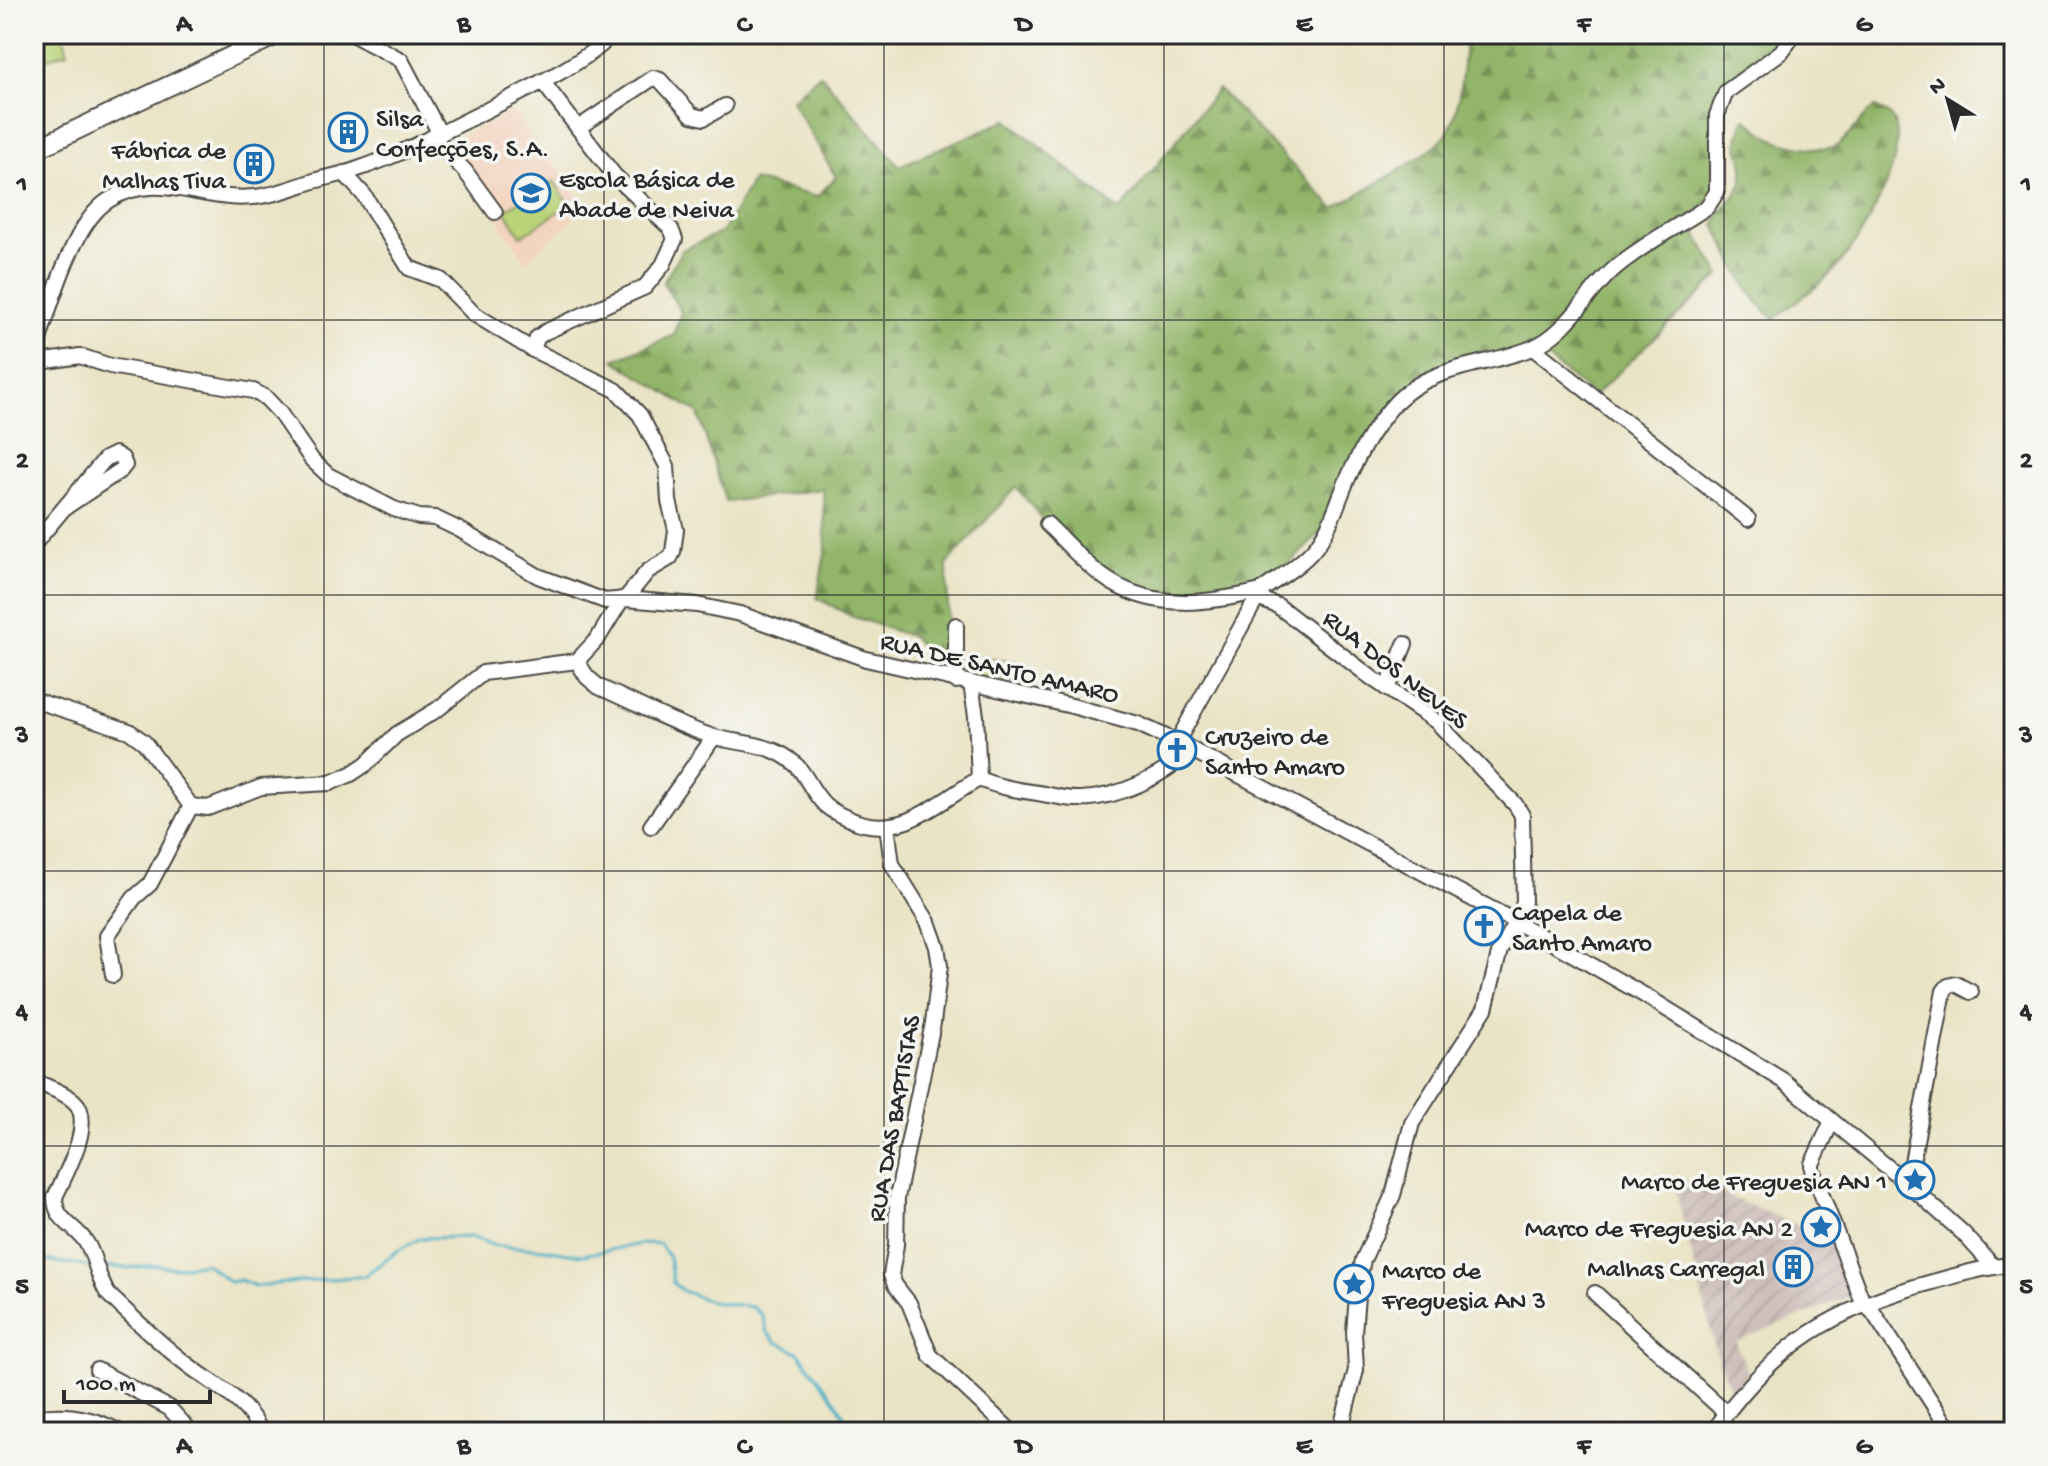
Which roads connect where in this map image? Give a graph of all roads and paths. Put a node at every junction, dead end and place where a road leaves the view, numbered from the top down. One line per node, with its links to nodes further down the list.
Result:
1 (278, 34): 9 (main road)
2 (352, 34): 8 (street)
3 (1788, 34): 12 (street)
4 (602, 44): 5 (street)
5 (542, 81): 7 (street); 8 (street)
6 (725, 106): 7 (street)
7 (578, 128): 13 (street)
8 (436, 136): 10 (street); 11 (street)
9 (34, 150)
10 (344, 173): 13 (street); 14 (street)
11 (495, 212)
12 (1533, 348): 17 (street); 20 (street)
13 (533, 350): 21 (street)
14 (34, 355)
15 (34, 363): 21 (street, RUA DE SANTO AMARO)
16 (63, 509): 19 (street)
17 (1748, 519)
18 (1047, 524): 20 (street)
19 (34, 544)
20 (1259, 595): 26 (street, RUA DOS NEVES); 29 (street)
21 (624, 599): 24 (street); 25 (street, RUA DE SANTO AMARO)
22 (956, 625): 25 (street)
23 (1405, 644): 26 (street)
24 (577, 661): 28 (street); 33 (street)
25 (964, 683): 29 (street, RUA DE SANTO AMARO); 32 (street)
26 (1387, 689): 36 (street, RUA DOS NEVES)
27 (34, 700): 33 (street)
28 (714, 737): 34 (street); 35 (street)
29 (1172, 740): 30 (street, RUA DE SANTO AMARO); 31 (street)
30 (1191, 750): 31 (street); 36 (street, RUA DE SANTO AMARO)
31 (1153, 777): 32 (street)
32 (979, 779): 35 (street)
33 (191, 806): 37 (street)
34 (651, 826)
35 (887, 826): 52 (street, RUA DAS BAPTISTAS)
36 (1516, 922): 40 (street, RUA DE SANTO AMARO); 53 (street, RUA DOS NEVES)
37 (113, 975)
38 (1971, 992): 41 (street)
39 (34, 1081): 51 (street)
40 (1832, 1121): 41 (street, RUA DE SANTO AMARO); 45 (street)
41 (1908, 1184): 43 (street, RUA DE SANTO AMARO)
42 (2014, 1265): 43 (street)
43 (1993, 1266): 45 (street)
44 (1595, 1293): 47 (street)
45 (1863, 1303): 47 (street); 55 (street)
46 (97, 1370): 50 (street)
47 (1726, 1413): 54 (street)
48 (34, 1418): 49 (street)
49 (120, 1432)
50 (191, 1432)
51 (261, 1432)
52 (1012, 1432)
53 (1340, 1432)
54 (1713, 1432)
55 (1951, 1432)

